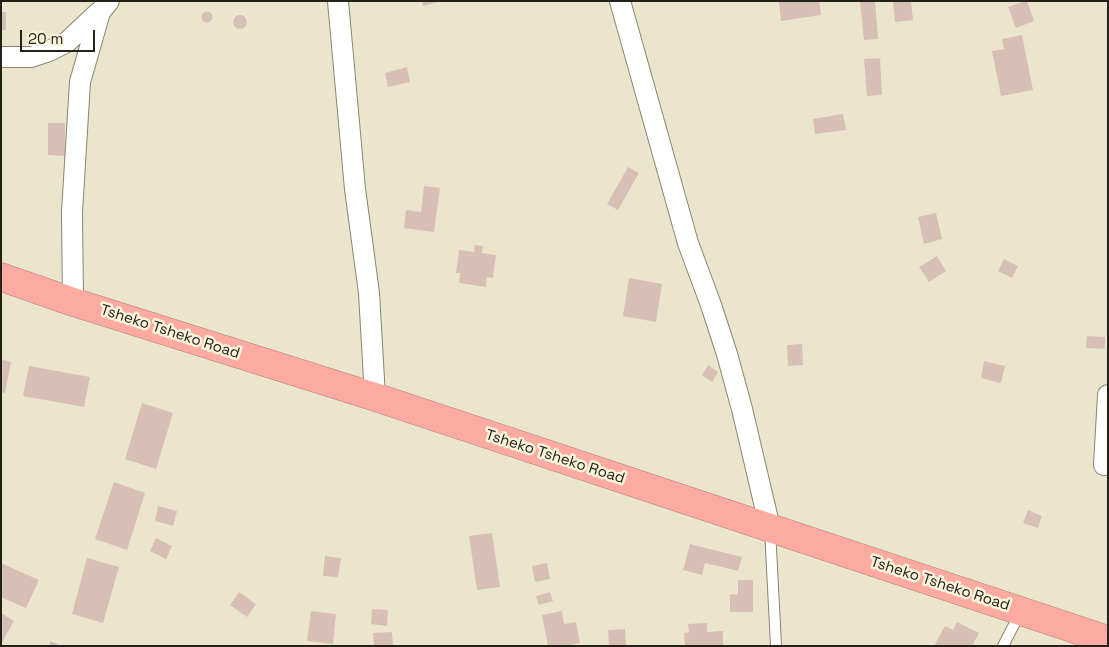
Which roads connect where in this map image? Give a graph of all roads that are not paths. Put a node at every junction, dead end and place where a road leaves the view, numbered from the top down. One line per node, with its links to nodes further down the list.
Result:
1 (338, 1): 8 (street)
2 (620, 1): 10 (street)
3 (104, 6): 4 (street); 6 (street)
4 (1, 57)
5 (1, 277): 6 (highway, Tsheko Tsheko Road)
6 (73, 302): 8 (highway, Tsheko Tsheko Road)
7 (1108, 395): 9 (street)
8 (375, 397): 10 (highway, Tsheko Tsheko Road)
9 (1104, 465)
10 (770, 528): 11 (highway, Tsheko Tsheko Road); 13 (lane)
11 (1021, 611): 12 (highway, Tsheko Tsheko Road); 14 (lane)
12 (1108, 640)
13 (776, 646)
14 (1003, 646)

